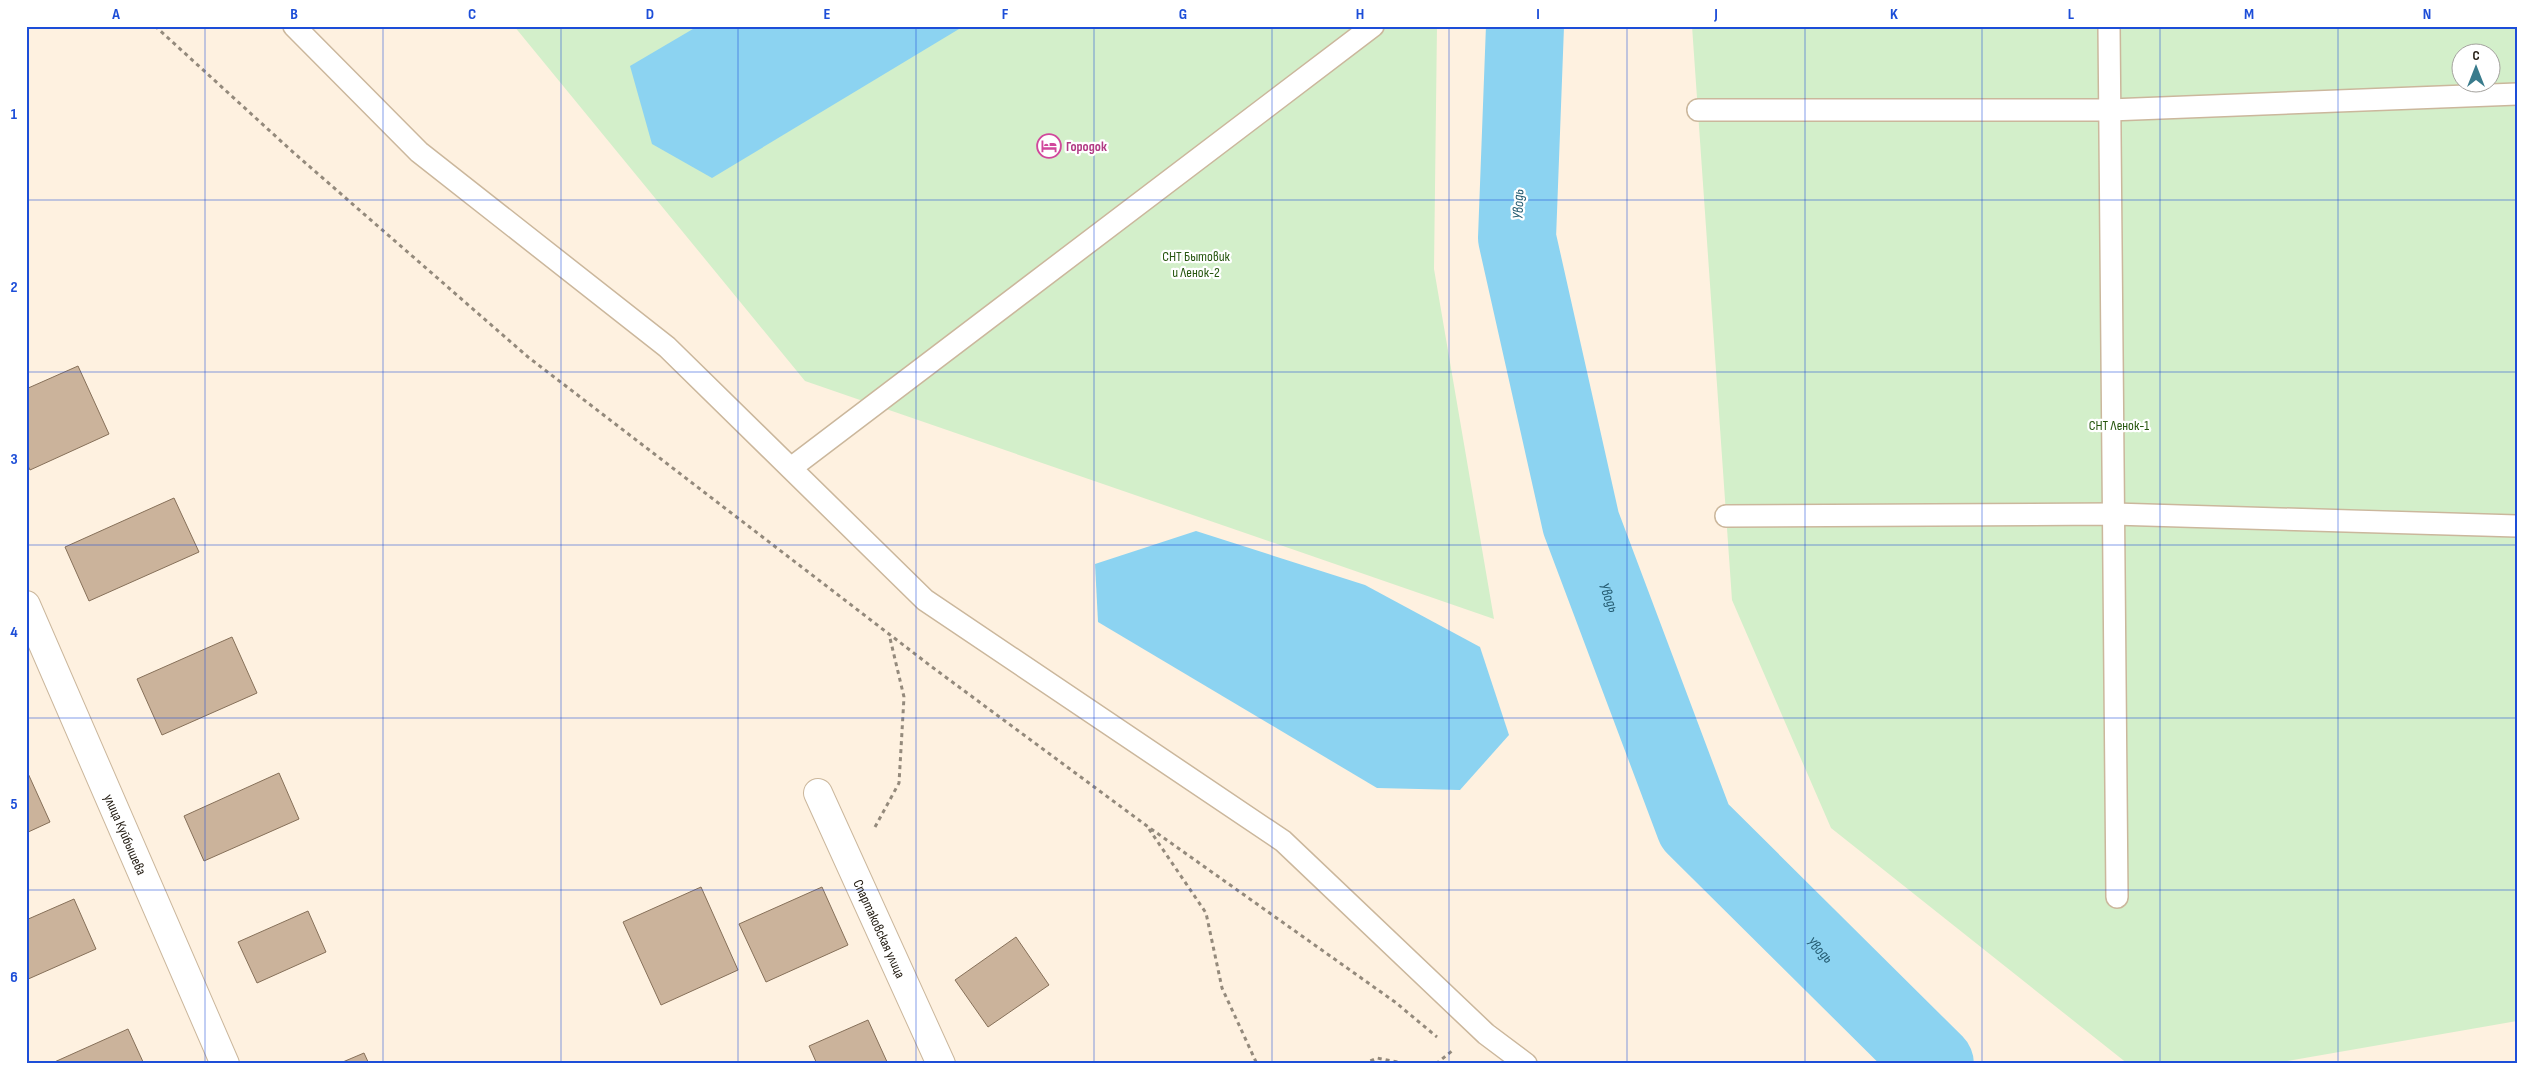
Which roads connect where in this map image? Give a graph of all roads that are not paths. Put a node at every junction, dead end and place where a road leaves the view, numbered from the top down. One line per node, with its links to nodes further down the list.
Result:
1 (294, 26): 7 (lane)
2 (1373, 26): 7 (lane)
3 (2109, 26): 6 (lane)
4 (2517, 94): 6 (lane)
5 (1698, 110): 6 (lane)
6 (2110, 110): 8 (lane)
7 (791, 468): 16 (lane)
8 (2114, 514): 9 (lane); 10 (lane); 13 (lane)
9 (1726, 516)
10 (2517, 526)
11 (26, 605): 14 (street, улица Куйбышева)
12 (818, 793): 15 (street, Спартаковская улица)
13 (2117, 897)
14 (225, 1064)
15 (941, 1064)
16 (1526, 1064)

